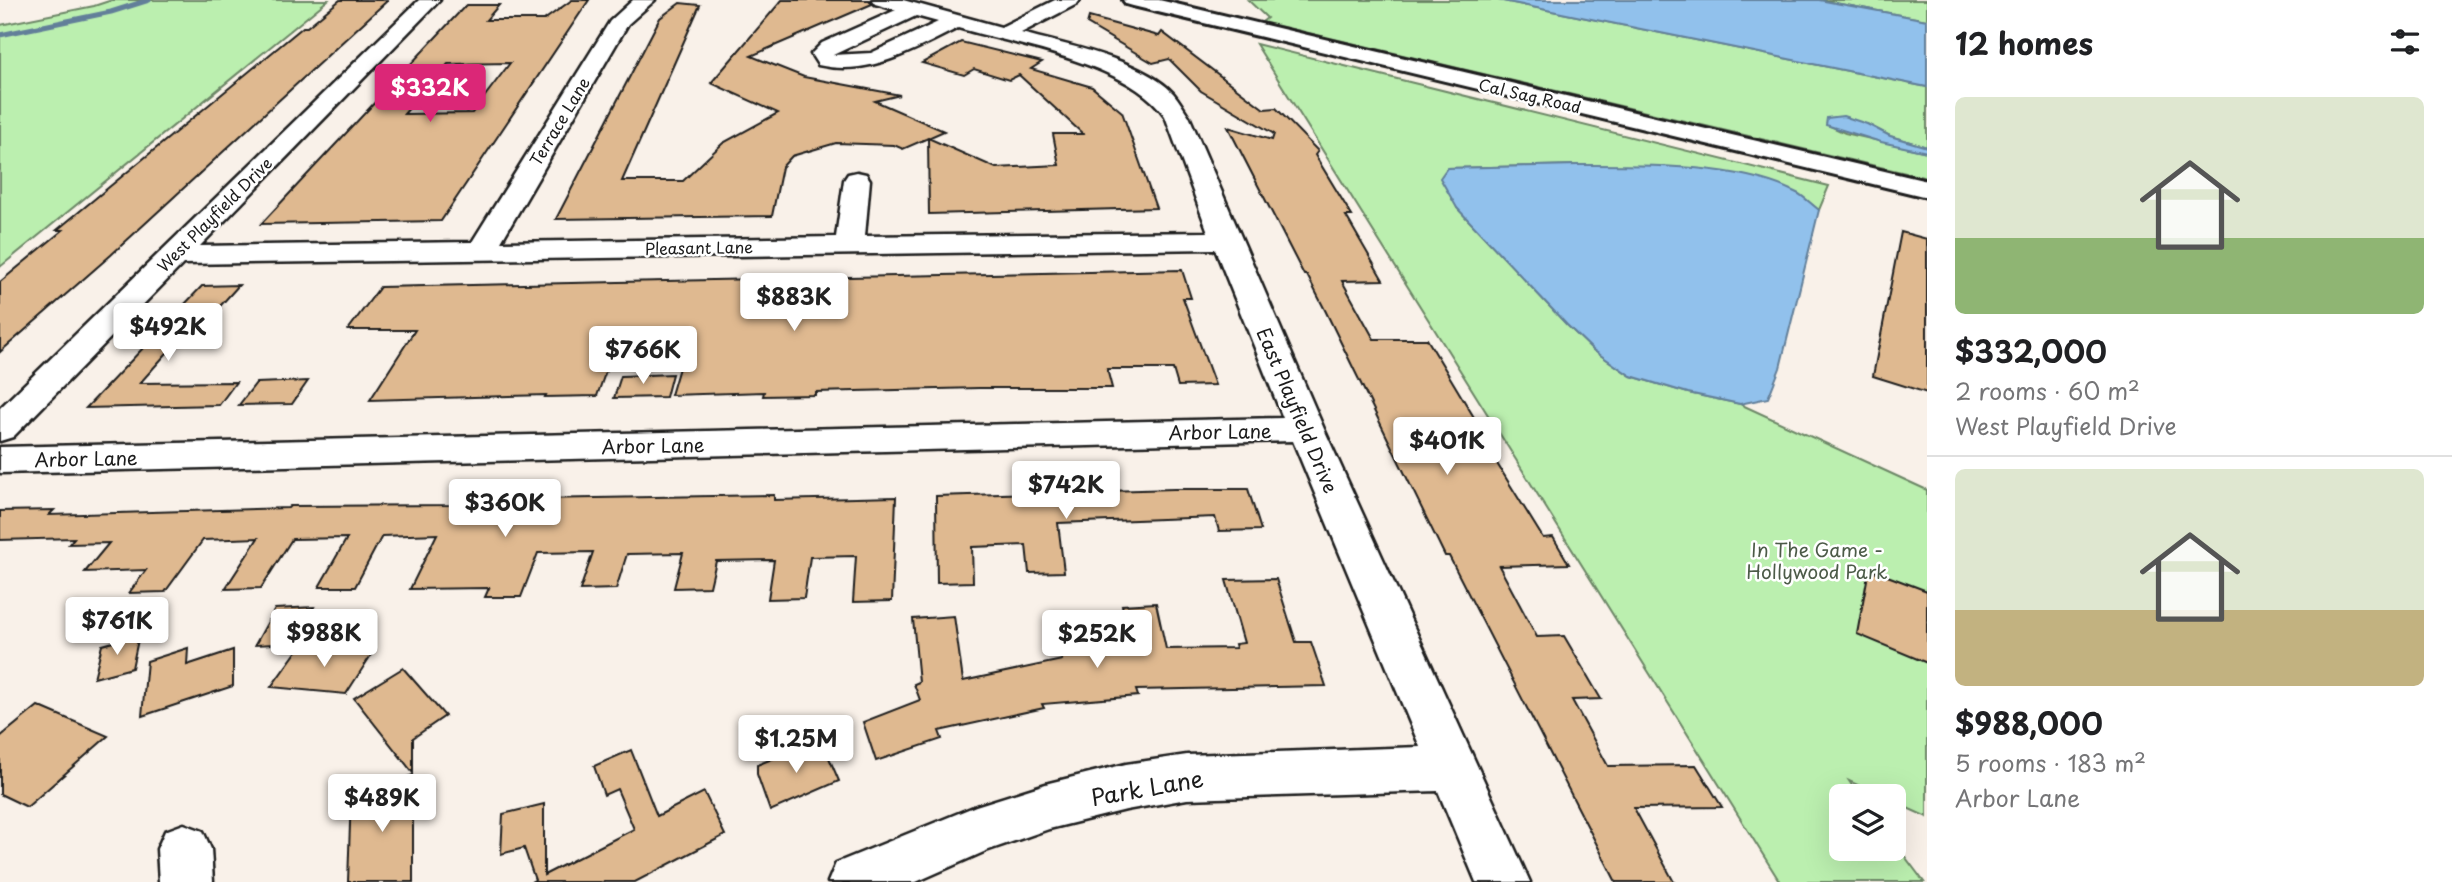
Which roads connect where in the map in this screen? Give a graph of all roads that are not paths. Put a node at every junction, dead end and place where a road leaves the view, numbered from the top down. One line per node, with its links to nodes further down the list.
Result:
1 (430, 0): 14 (street, West Playfield Drive)
2 (645, 0): 13 (street, Terrace Lane)
3 (882, 0): 6 (street, East Playfield Drive)
4 (1070, 0): 8 (street)
5 (1133, 0): 10 (main road, Cal Sag Road)
6 (915, 9): 7 (street, East Playfield Drive); 7 (street)
7 (956, 21): 8 (street, East Playfield Drive)
8 (1003, 34): 11 (street, East Playfield Drive)
9 (857, 180): 12 (street)
10 (1927, 189)
11 (1226, 240): 12 (street, Pleasant Lane); 16 (street, East Playfield Drive)
12 (850, 244): 13 (street, Pleasant Lane)
13 (482, 250): 14 (street, Pleasant Lane)
14 (172, 256): 15 (street, West Playfield Drive)
15 (0, 429)
16 (1306, 429): 17 (street, Arbor Lane); 18 (street, East Playfield Drive)
17 (0, 460)
18 (1455, 768): 19 (street, Park Lane); 20 (street, East Playfield Drive)
19 (855, 882)
20 (1503, 882)

